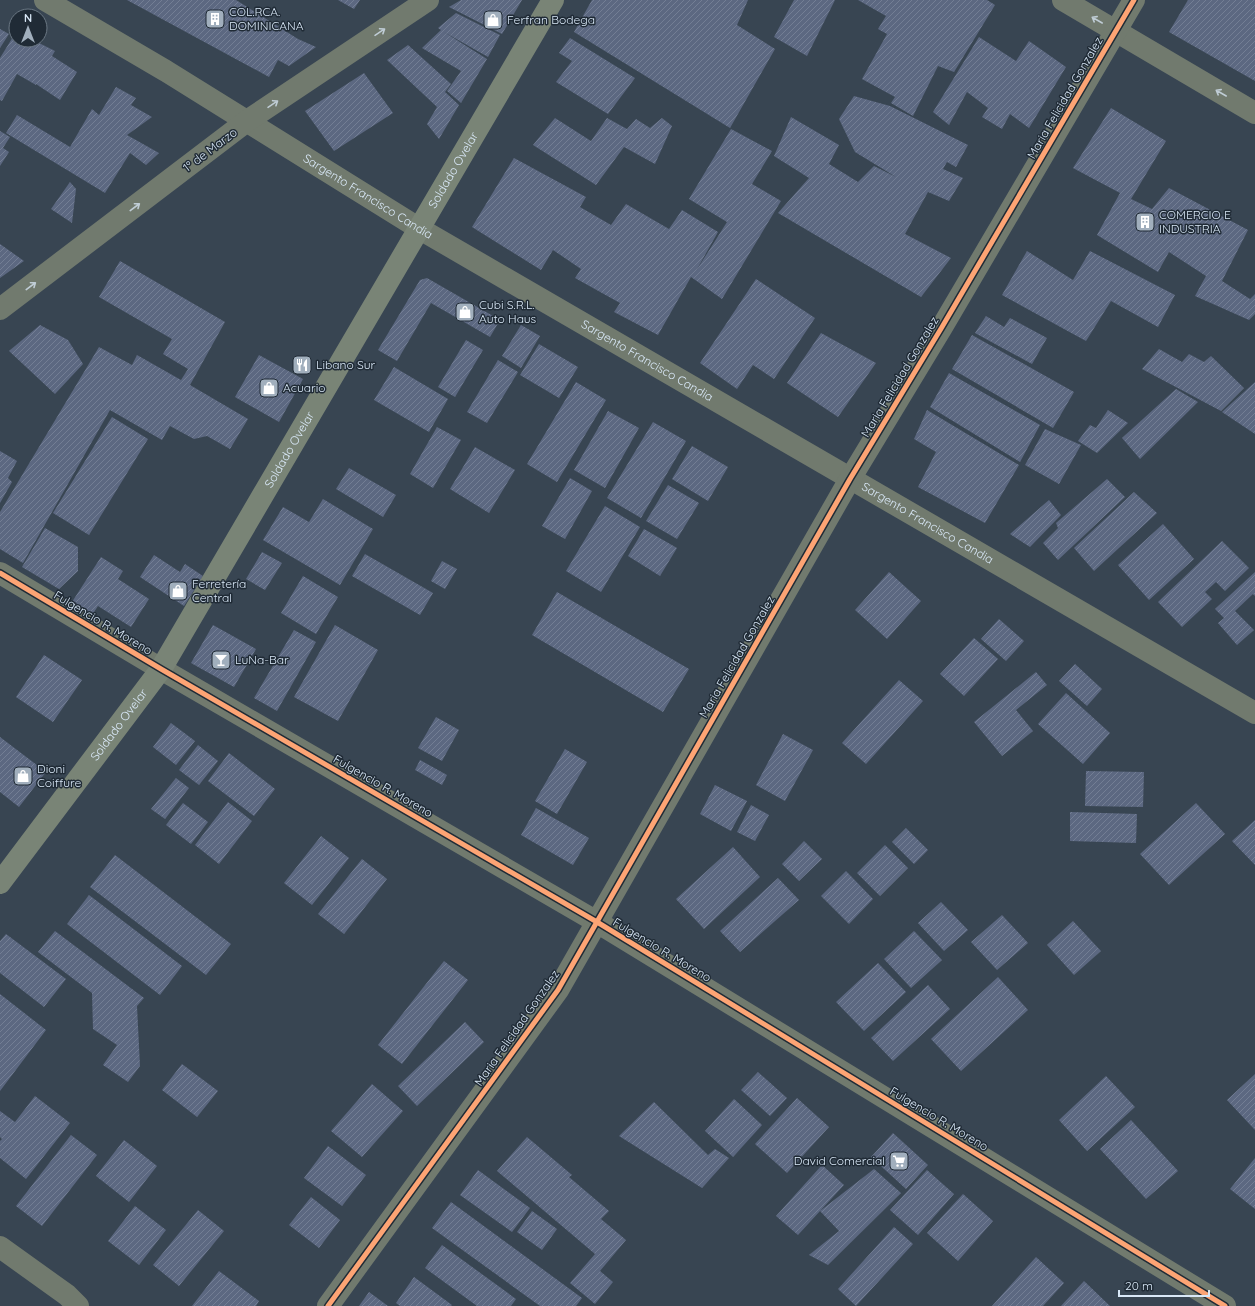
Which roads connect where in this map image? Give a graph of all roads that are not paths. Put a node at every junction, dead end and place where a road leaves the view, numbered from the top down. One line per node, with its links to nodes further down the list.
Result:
1 (45, 0): 8 (street, Sargento Francisco Candia)
2 (428, 0): 8 (street, 1º de Marzo, one-way to 2)
3 (553, 0): 9 (main road, Soldado Ovelar)
4 (1063, 0): 6 (street, one-way to 4)
5 (1134, 0): 6 (street, Maria Felicidad Gonzalez)
6 (1116, 31): 7 (street, one-way to 6); 11 (street, Maria Felicidad Gonzalez)
7 (1255, 113)
8 (247, 122): 9 (street, Sargento Francisco Candia); 10 (street, 1º de Marzo, one-way to 8)
9 (420, 229): 11 (street, Sargento Francisco Candia); 13 (main road, Soldado Ovelar)
10 (0, 309)
11 (850, 479): 14 (street, Sargento Francisco Candia); 16 (street, Maria Felicidad Gonzalez)
12 (0, 573): 13 (street, Fulgencio R. Moreno)
13 (161, 669): 15 (main road, Soldado Ovelar); 16 (street, Fulgencio R. Moreno)
14 (1255, 713)
15 (0, 883)
16 (597, 922): 19 (street, Maria Felicidad Gonzalez); 20 (street, Fulgencio R. Moreno)
17 (0, 1247): 18 (street)
18 (78, 1306)
19 (328, 1306)
20 (1225, 1306)

